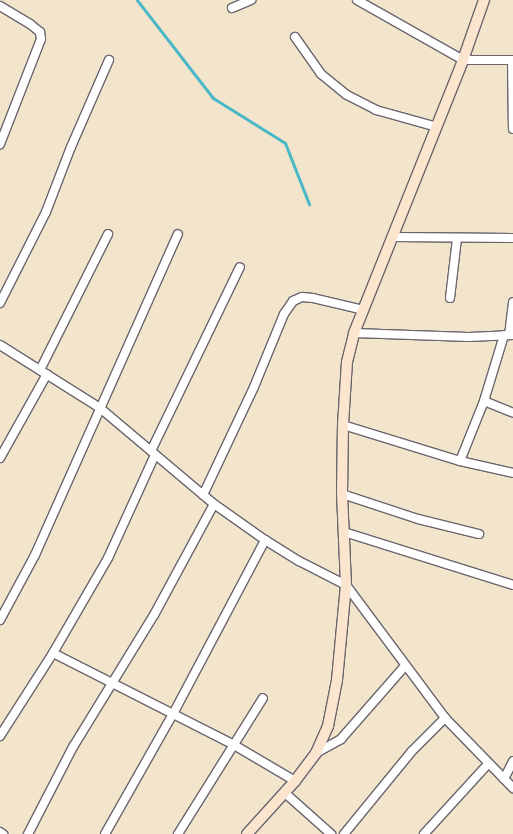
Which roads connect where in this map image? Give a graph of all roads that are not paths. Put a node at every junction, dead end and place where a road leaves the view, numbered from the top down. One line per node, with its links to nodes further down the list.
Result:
1 (251, 0): 5 (street)
2 (357, 0): 8 (street)
3 (484, 0): 8 (street)
4 (0, 6): 12 (street)
5 (232, 8)
6 (295, 37): 10 (street)
7 (109, 60): 21 (street)
8 (463, 60): 9 (street); 10 (street)
9 (513, 60): 11 (street)
10 (437, 127): 15 (street)
11 (513, 129)
12 (0, 144)
13 (108, 234): 26 (street)
14 (178, 234): 28 (street)
15 (394, 237): 16 (street); 22 (street)
16 (457, 238): 17 (street); 19 (street)
17 (513, 238)
18 (240, 267): 31 (street)
19 (450, 298)
20 (513, 302): 24 (street)
21 (0, 303)
22 (364, 310): 23 (street); 36 (street)
23 (354, 333): 24 (street); 30 (street)
24 (508, 335): 27 (street)
25 (0, 345): 26 (street)
26 (44, 372): 28 (street); 32 (street)
27 (484, 401): 29 (street); 33 (street)
28 (100, 408): 31 (street); 43 (street)
29 (513, 412)
30 (343, 426): 33 (street); 35 (street)
31 (153, 453): 36 (street); 44 (street)
32 (0, 458)
33 (460, 460): 34 (street)
34 (513, 473)
35 (342, 494): 38 (street); 39 (street)
36 (203, 495): 37 (street)
37 (214, 504): 40 (street); 46 (street)
38 (344, 532): 41 (street); 42 (street)
39 (480, 534)
40 (265, 540): 41 (street); 48 (street)
41 (346, 585): 45 (street); 52 (street)
42 (513, 585)
43 (0, 620)
44 (53, 653): 46 (street); 50 (street)
45 (405, 666): 49 (street); 52 (street)
46 (110, 683): 48 (street); 59 (street)
47 (263, 698): 51 (street)
48 (172, 714): 51 (street); 60 (street)
49 (445, 718): 54 (street); 64 (street)
50 (0, 736)
51 (234, 745): 56 (street); 61 (street)
52 (316, 753): 56 (street)
53 (513, 761): 55 (street)
54 (488, 764): 55 (street); 65 (street)
55 (504, 779): 57 (street)
56 (295, 781): 58 (street)
57 (513, 788)
58 (285, 793): 62 (street); 63 (street)
59 (28, 834)
60 (105, 834)
61 (178, 834)
62 (247, 834)
63 (332, 834)
64 (344, 834)
65 (424, 834)

